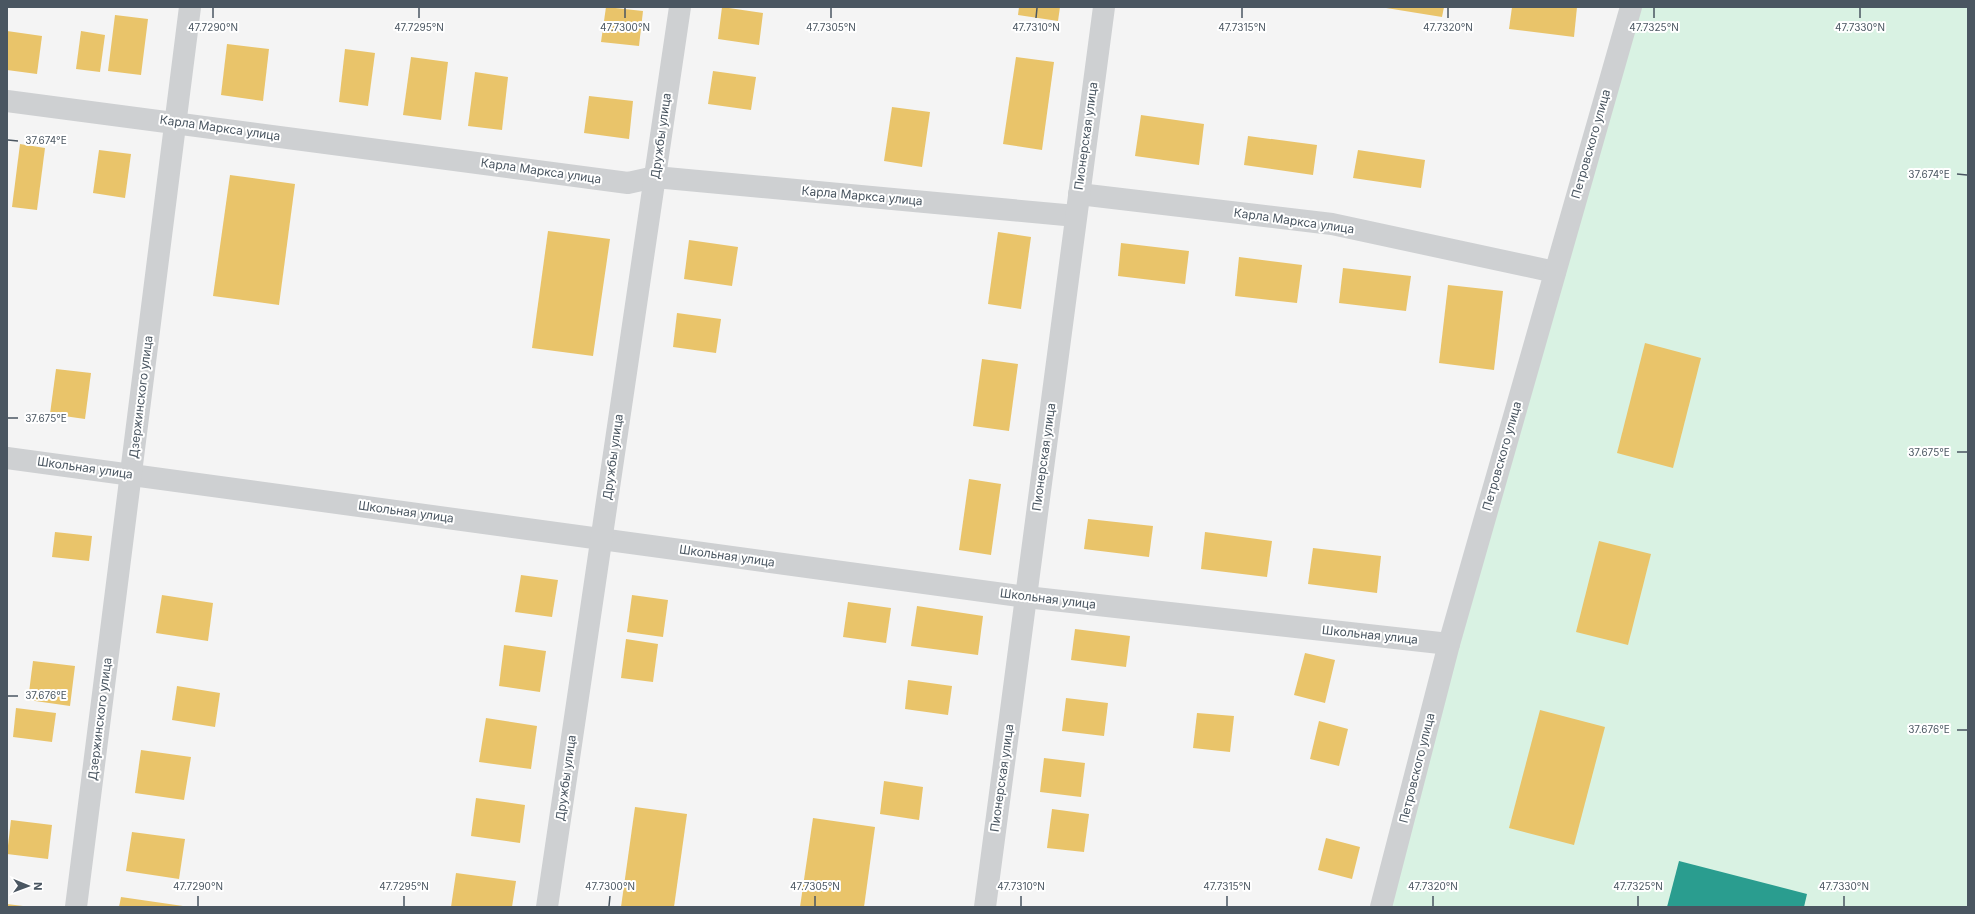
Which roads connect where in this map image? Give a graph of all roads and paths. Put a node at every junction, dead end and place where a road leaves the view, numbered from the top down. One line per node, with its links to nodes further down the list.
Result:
1 (190, 7): 6 (street, Дзержинского улица)
2 (680, 7): 7 (street, Дружбы улица)
3 (1104, 7): 8 (street, Пионерская улица)
4 (1631, 7): 10 (street, Петровского улица)
5 (7, 101): 6 (street, Карла Маркса улица)
6 (176, 122): 7 (street, Карла Маркса улица); 12 (street, Дзержинского улица)
7 (655, 177): 9 (street, Карла Маркса улица); 13 (street, Дружбы улица)
8 (1079, 194): 9 (street, Пионерская улица); 10 (street, Карла Маркса улица)
9 (1076, 216): 14 (street, Пионерская улица)
10 (1555, 272): 15 (street, Петровского улица)
11 (7, 458): 12 (street, Школьная улица)
12 (131, 475): 13 (street, Школьная улица); 16 (street, Дзержинского улица)
13 (601, 539): 14 (street, Школьная улица); 17 (street, Дружбы улица)
14 (1026, 597): 15 (street, Школьная улица); 18 (street, Пионерская улица)
15 (1449, 644): 19 (street, Петровского улица)
16 (76, 907)
17 (547, 907)
18 (984, 907)
19 (1381, 907)

